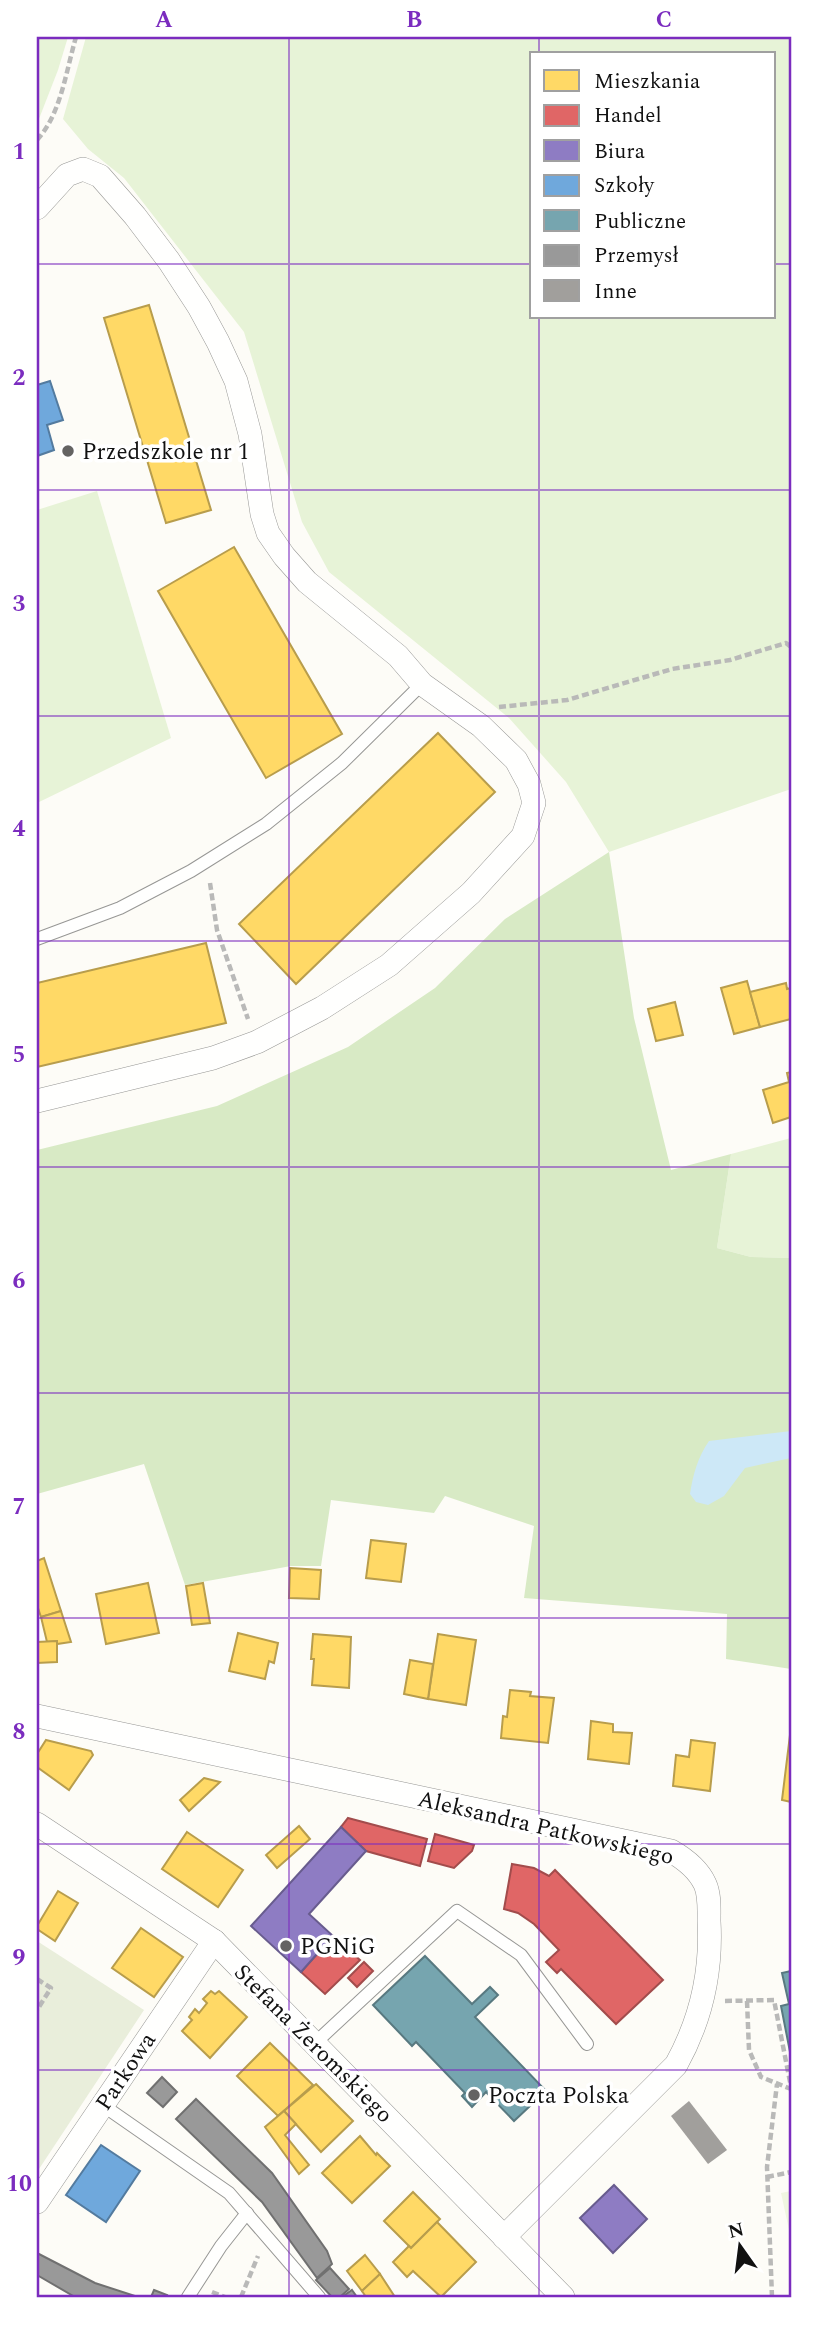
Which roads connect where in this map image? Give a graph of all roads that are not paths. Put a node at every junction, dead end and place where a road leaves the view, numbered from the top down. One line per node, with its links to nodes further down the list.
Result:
1 (37, 208): 2 (street)
2 (422, 684): 3 (lane); 4 (street)
3 (37, 939)
4 (37, 1101)
5 (37, 1716): 13 (street, Aleksandra Patkowskiego)
6 (37, 1824): 7 (street, Stefana Żeromskiego)
7 (214, 1941): 8 (street, Stefana Żeromskiego); 10 (street, Parkowa)
8 (315, 2043): 9 (lane); 13 (street, Stefana Żeromskiego)
9 (587, 2044)
10 (101, 2104): 11 (street, Parkowa); 12 (lane)
11 (37, 2202)
12 (247, 2213): 14 (lane); 15 (lane)
13 (504, 2237): 16 (street, Stefana Żeromskiego)
14 (188, 2297)
15 (319, 2297)
16 (562, 2297)

